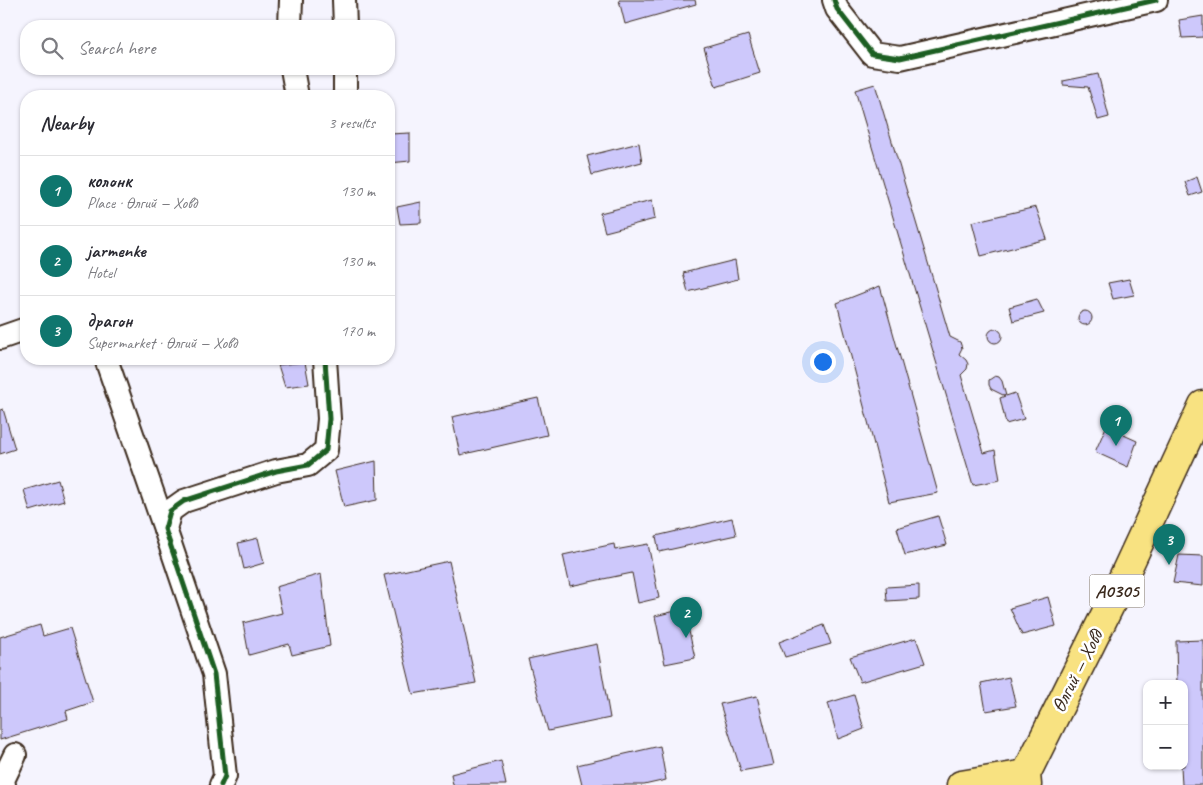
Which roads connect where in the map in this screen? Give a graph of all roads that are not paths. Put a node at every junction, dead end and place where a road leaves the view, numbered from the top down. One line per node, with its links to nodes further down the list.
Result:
1 (291, 0): 5 (street)
2 (344, 0): 6 (street)
3 (834, 0): 4 (street)
4 (1156, 0)
5 (290, 20)
6 (345, 20)
7 (293, 75): 9 (street)
8 (345, 75): 10 (street)
9 (296, 90)
10 (345, 90)
11 (20, 331): 12 (street)
12 (0, 338)
13 (108, 365): 16 (street)
14 (325, 365): 16 (street)
15 (1203, 406): 18 (main road, Өлгий — Ховд / A0305)
16 (165, 529): 20 (street)
17 (15, 755): 19 (street)
18 (1026, 779): 21 (main road)
19 (4, 785)
20 (221, 785)
21 (961, 785)

